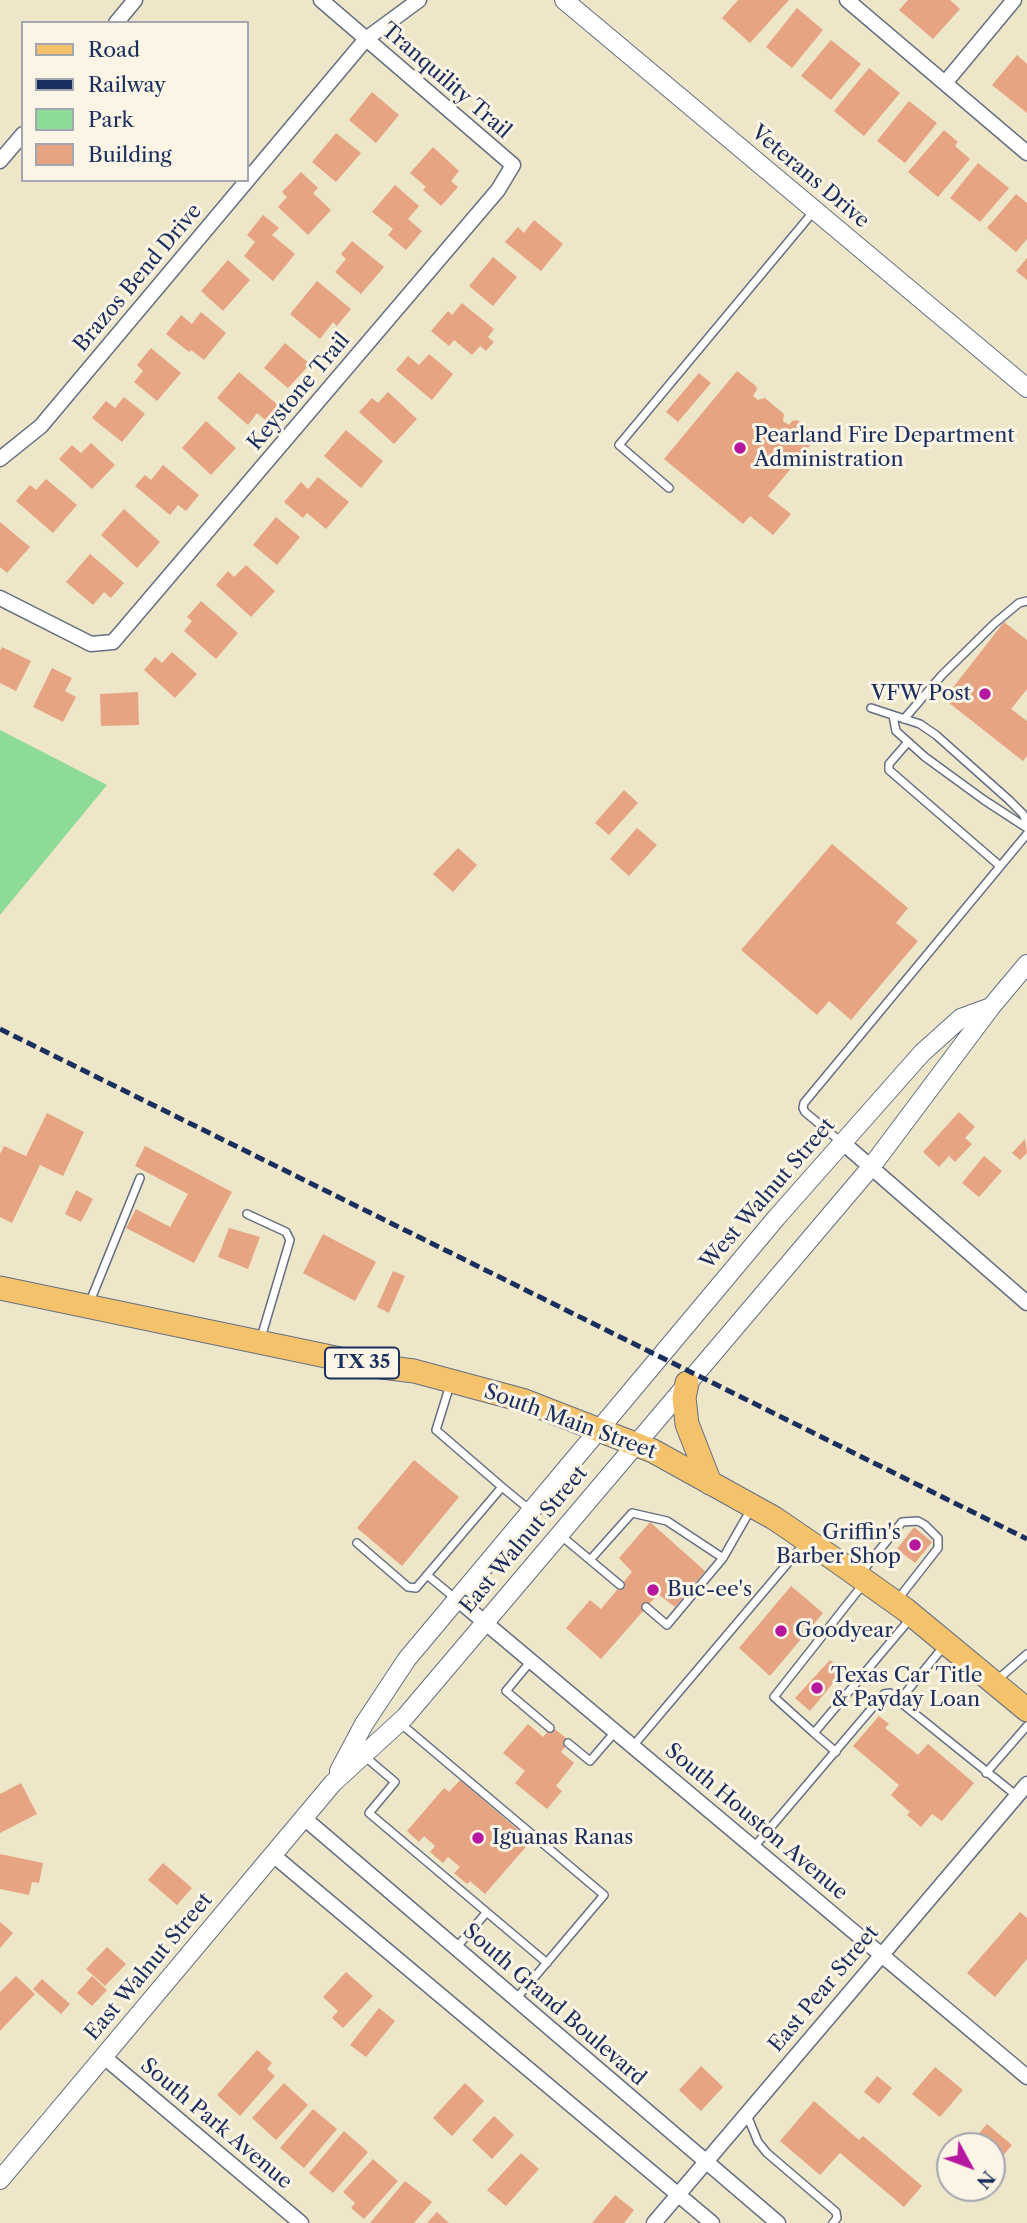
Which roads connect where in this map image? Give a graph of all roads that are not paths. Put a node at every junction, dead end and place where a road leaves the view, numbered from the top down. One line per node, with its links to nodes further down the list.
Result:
1 (135, 0): 7 (street)
2 (321, 0): 8 (street, Tranquility Trail)
3 (419, 0): 8 (street, Brazos Bend Drive)
4 (564, 0): 16 (street, Veterans Drive)
5 (847, 0): 9 (street)
6 (1014, 0): 9 (street)
7 (118, 21)
8 (366, 39): 13 (street, Tranquility Trail); 14 (street, Brazos Bend Drive)
9 (945, 83): 11 (street)
10 (21, 136): 12 (street)
11 (1027, 153)
12 (0, 161)
13 (513, 166): 20 (street, Keystone Trail)
14 (248, 180)
15 (246, 182): 18 (street, Brazos Bend Drive)
16 (814, 211): 17 (street, Veterans Drive); 19 (lane)
17 (1027, 388)
18 (0, 458)
19 (669, 488)
20 (0, 598)
21 (1027, 601): 24 (lane)
22 (871, 708): 23 (lane)
23 (893, 716): 24 (lane); 25 (lane)
24 (904, 719): 26 (lane)
25 (908, 742): 26 (lane); 28 (lane)
26 (1027, 825)
27 (1027, 834): 28 (lane)
28 (1000, 866): 31 (lane)
29 (1027, 964): 30 (street, West Walnut Street)
30 (991, 1007): 31 (street, West Walnut Street); 32 (street, West Walnut Street)
31 (842, 1142): 32 (street); 41 (street, West Walnut Street)
32 (871, 1167): 36 (street); 40 (street, West Walnut Street)
33 (140, 1178): 37 (lane)
34 (247, 1214): 38 (lane)
35 (0, 1287): 37 (main road, South Main Street / TX 35)
36 (1027, 1303)
37 (89, 1305): 38 (main road, South Main Street / TX 35)
38 (260, 1341): 39 (main road, South Main Street / TX 35)
39 (452, 1381): 41 (main road, South Main Street / TX 35); 44 (lane)
40 (687, 1383): 42 (street, West Walnut Street); 43 (main road)
41 (596, 1430): 42 (main road, South Main Street / TX 35); 46 (street, East Walnut Street)
42 (634, 1446): 43 (main road, South Main Street / TX 35); 47 (street, East Walnut Street)
43 (710, 1483): 45 (main road, South Main Street / TX 35)
44 (502, 1487): 46 (lane); 52 (lane)
45 (753, 1506): 48 (main road, South Main Street / TX 35); 50 (lane)
46 (530, 1511): 55 (street, East Walnut Street)
47 (559, 1534): 51 (lane); 58 (street, East Walnut Street)
48 (807, 1541): 53 (main road, South Main Street / TX 35); 71 (lane)
49 (357, 1543): 52 (lane)
50 (723, 1558): 51 (lane); 56 (lane)
51 (590, 1560): 54 (lane)
52 (427, 1575): 55 (lane)
53 (862, 1579): 57 (main road, South Main Street / TX 35); 57 (lane); 69 (lane)
54 (621, 1586)
55 (457, 1599): 58 (street, South Houston Avenue); 72 (street, East Walnut Street)
56 (646, 1607)
57 (904, 1609): 59 (main road, South Main Street / TX 35); 69 (lane)
58 (485, 1622): 61 (street, South Houston Avenue); 65 (street, East Walnut Street)
59 (947, 1643): 62 (main road, South Main Street / TX 35); 63 (lane)
60 (1027, 1654): 62 (lane)
61 (531, 1661): 67 (lane); 68 (street, South Houston Avenue)
62 (994, 1682): 64 (main road, South Main Street / TX 35)
63 (899, 1700): 73 (lane); 74 (lane)
64 (1027, 1710)
65 (400, 1722): 72 (street, East Walnut Street); 83 (lane)
66 (1027, 1726): 74 (lane)
67 (550, 1728)
68 (615, 1731): 70 (lane); 71 (street, South Houston Avenue)
69 (814, 1733): 73 (lane)
70 (568, 1743)
71 (633, 1746): 78 (street, South Houston Avenue)
72 (358, 1751): 77 (street, East Walnut Street); 80 (lane)
73 (836, 1752): 78 (lane)
74 (986, 1773): 76 (lane)
75 (1027, 1784): 76 (street, East Pear Street)
76 (1017, 1796): 82 (street, East Pear Street)
77 (304, 1818): 79 (street, East Walnut Street); 81 (street, South Grand Boulevard)
78 (753, 1848): 82 (street, South Houston Avenue)
79 (273, 1855): 85 (street, East Walnut Street); 90 (street)
80 (486, 1913): 81 (lane); 83 (lane)
81 (456, 1948): 84 (street, South Grand Boulevard)
82 (881, 1954): 86 (street, South Houston Avenue); 87 (street, East Pear Street)
83 (547, 1963): 84 (lane)
84 (516, 2000): 88 (street, South Grand Boulevard)
85 (104, 2057): 89 (street, East Walnut Street); 91 (street, South Park Avenue)
86 (1027, 2077)
87 (746, 2114): 88 (street, East Pear Street); 95 (lane)
88 (706, 2162): 90 (street, East Pear Street); 94 (street, South Grand Boulevard)
89 (0, 2180)
90 (678, 2194): 92 (street, East Pear Street); 93 (street)
91 (301, 2223)
92 (654, 2223)
93 (712, 2223)
94 (778, 2223)
95 (833, 2223)

